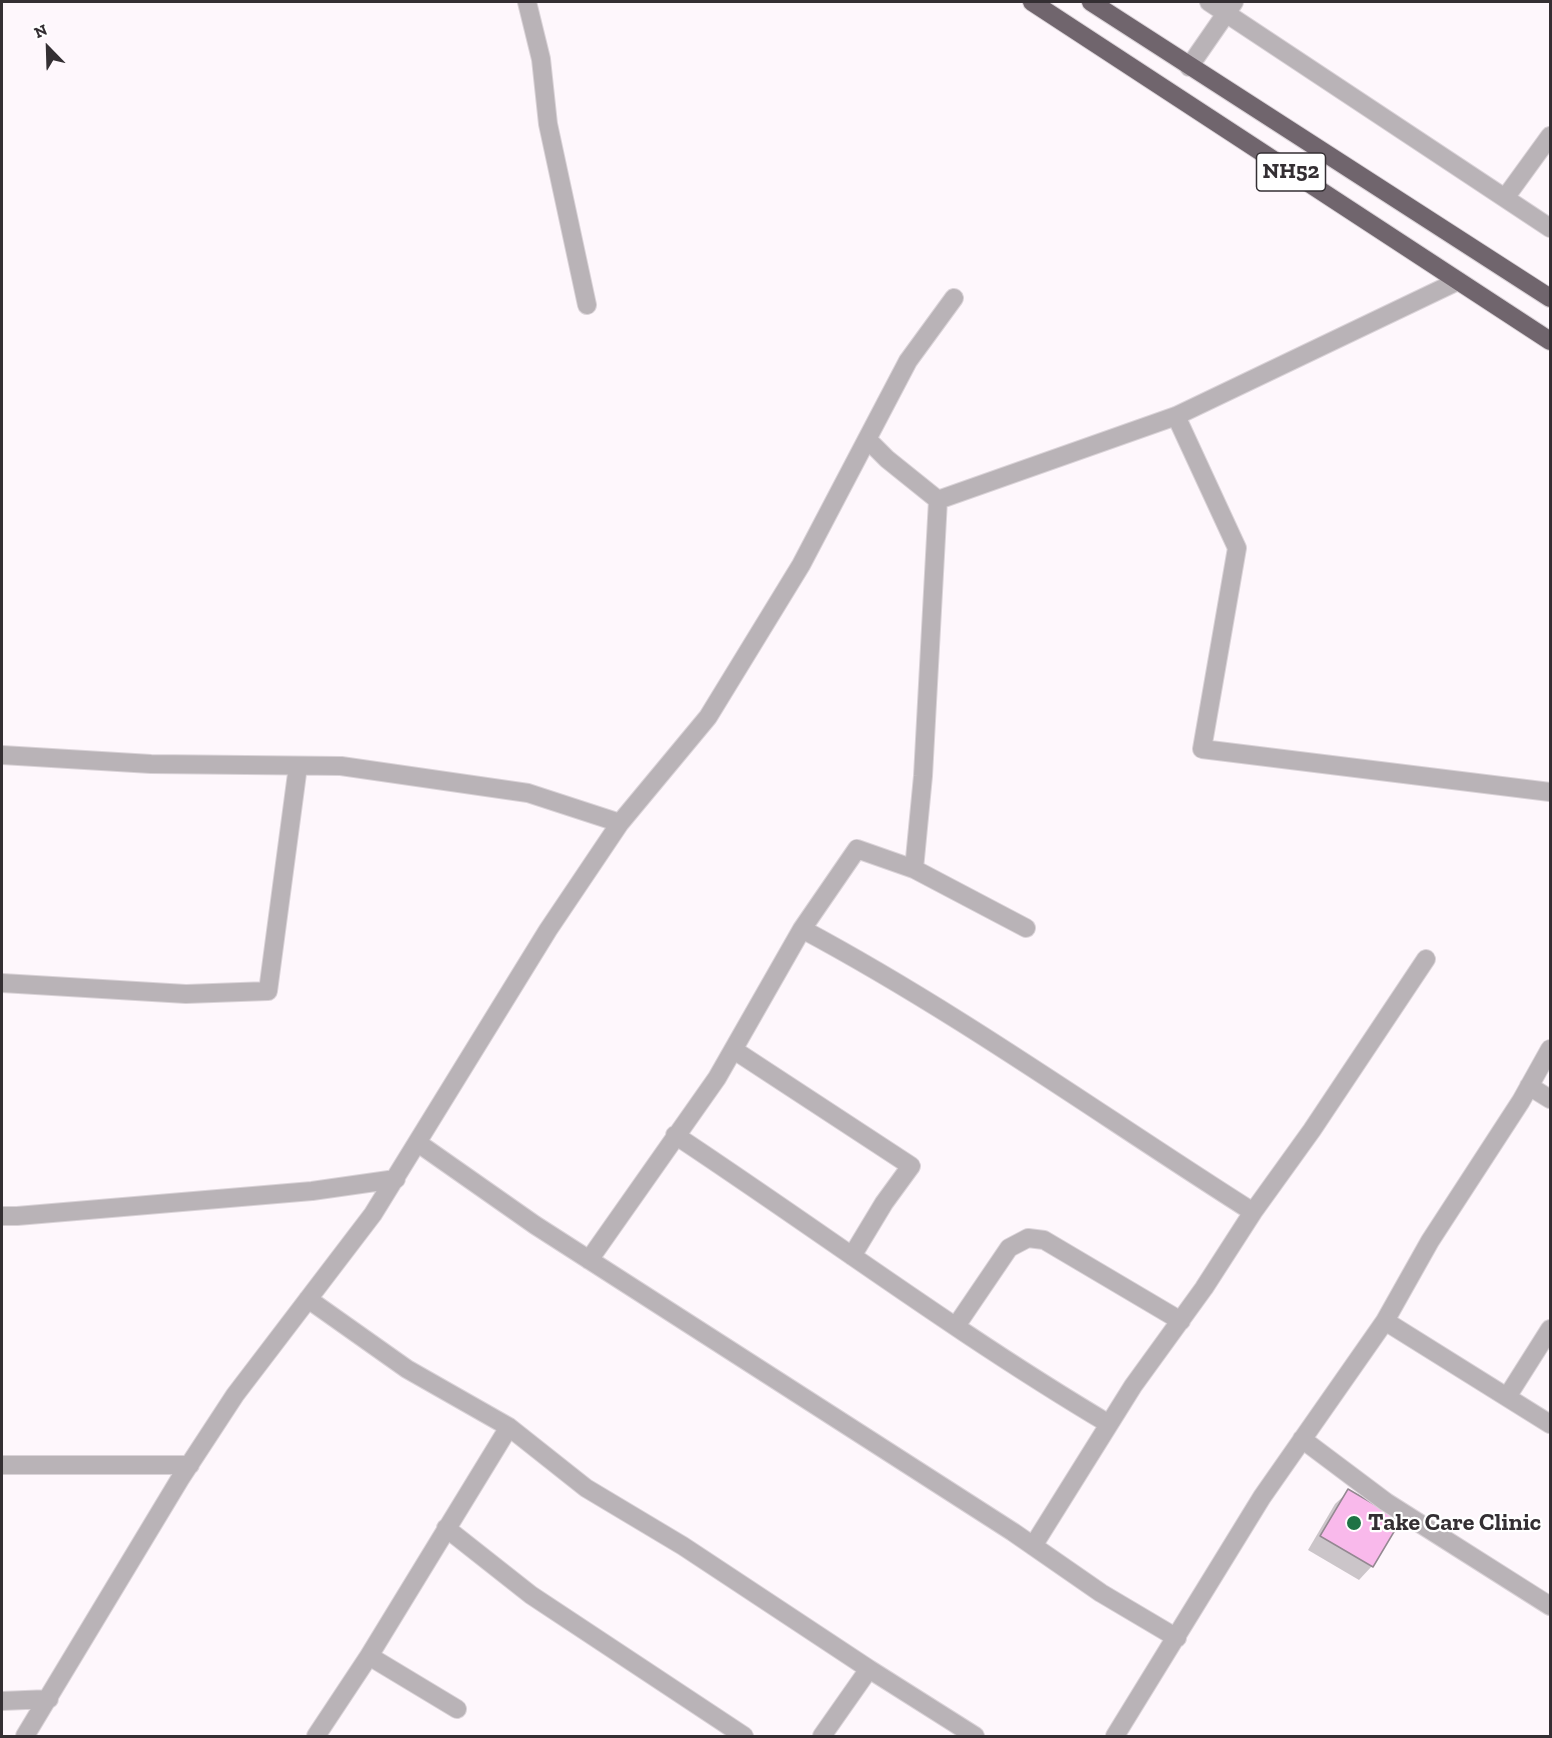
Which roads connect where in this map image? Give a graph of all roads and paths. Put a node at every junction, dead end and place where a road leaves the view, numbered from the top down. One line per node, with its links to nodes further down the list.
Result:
1 (527, 2): 13 (street)
2 (1032, 2): 10 (highway, NH52)
3 (1091, 2): 6 (highway, NH52)
4 (1209, 2): 5 (street)
5 (1230, 7): 6 (street); 8 (street)
6 (1190, 67): 12 (highway, NH52)
7 (1551, 136): 8 (street)
8 (1505, 198): 9 (street)
9 (1551, 228)
10 (1458, 282): 14 (highway, NH52); 15 (street)
11 (954, 298): 16 (street)
12 (1551, 298)
13 (587, 305)
14 (1551, 341)
15 (1176, 417): 17 (street); 20 (street)
16 (867, 439): 17 (street); 21 (street)
17 (938, 500): 22 (street)
18 (2, 755): 19 (street)
19 (298, 766): 21 (street); 26 (street)
20 (1551, 792)
21 (620, 823): 32 (street)
22 (914, 869): 23 (street); 24 (street)
23 (802, 928): 28 (street); 34 (street)
24 (1026, 928)
25 (1426, 959): 34 (street)
26 (2, 983)
27 (1551, 1049): 29 (street)
28 (734, 1050): 31 (street); 36 (street)
29 (1529, 1086): 30 (street); 40 (street)
30 (1551, 1100)
31 (675, 1135): 36 (street); 37 (street)
32 (418, 1143): 33 (street); 37 (street)
33 (396, 1179): 35 (street); 38 (street)
34 (1253, 1212): 39 (street)
35 (2, 1216)
36 (852, 1256): 41 (street)
37 (589, 1260): 51 (street)
38 (308, 1299): 46 (street); 49 (street)
39 (1181, 1321): 41 (street); 44 (street)
40 (1385, 1321): 43 (street); 47 (street)
41 (956, 1326): 44 (street)
42 (1551, 1329): 43 (street)
43 (1507, 1397): 45 (street)
44 (1109, 1424): 51 (street)
45 (1551, 1424)
46 (509, 1427): 50 (street); 55 (street)
47 (1302, 1439): 52 (street); 53 (street)
48 (2, 1465): 49 (street)
49 (190, 1465): 56 (street)
50 (446, 1528): 54 (street); 61 (street)
51 (1033, 1546): 53 (street)
52 (1551, 1606)
53 (1177, 1638): 64 (street)
54 (369, 1656): 58 (street); 60 (street)
55 (869, 1669): 62 (street); 63 (street)
56 (49, 1699): 57 (street); 59 (street)
57 (2, 1701)
58 (457, 1709)
59 (25, 1737)
60 (316, 1737)
61 (744, 1737)
62 (822, 1737)
63 (975, 1737)
64 (1115, 1737)

